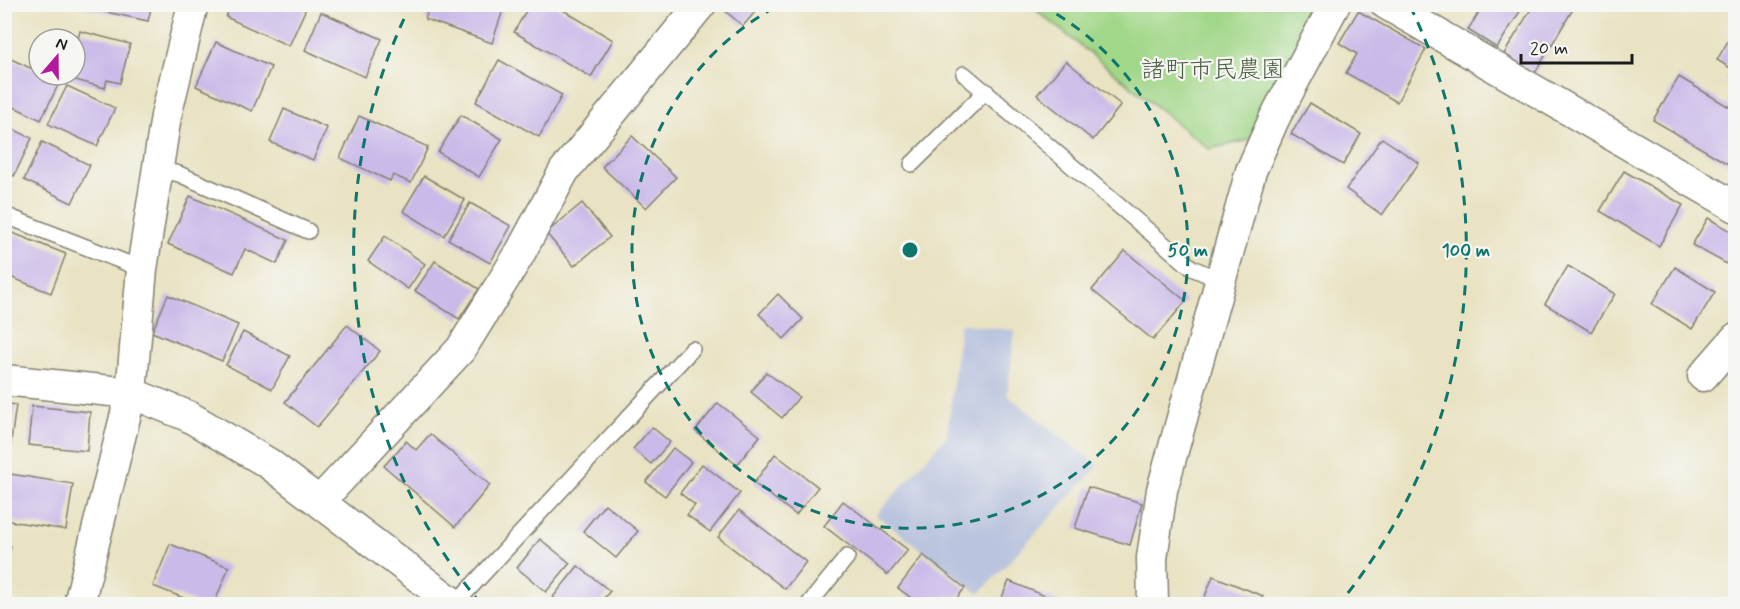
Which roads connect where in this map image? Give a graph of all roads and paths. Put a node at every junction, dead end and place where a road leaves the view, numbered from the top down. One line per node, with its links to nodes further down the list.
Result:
1 (194, 4): 8 (street)
2 (701, 4): 19 (street)
3 (1335, 4): 13 (street)
4 (1386, 4): 9 (street)
5 (964, 74): 6 (lane)
6 (986, 91): 7 (lane); 13 (lane)
7 (912, 164)
8 (158, 169): 11 (lane); 12 (street)
9 (1736, 207)
10 (4, 215): 12 (lane)
11 (309, 231)
12 (142, 269): 18 (street)
13 (1220, 280): 24 (street)
14 (1736, 338): 16 (street)
15 (692, 349): 22 (lane)
16 (1703, 376)
17 (4, 380): 18 (street)
18 (131, 393): 19 (street); 21 (street)
19 (320, 501): 22 (street)
20 (847, 557): 23 (lane)
21 (79, 604)
22 (454, 604)
23 (809, 604)
24 (1153, 604)

